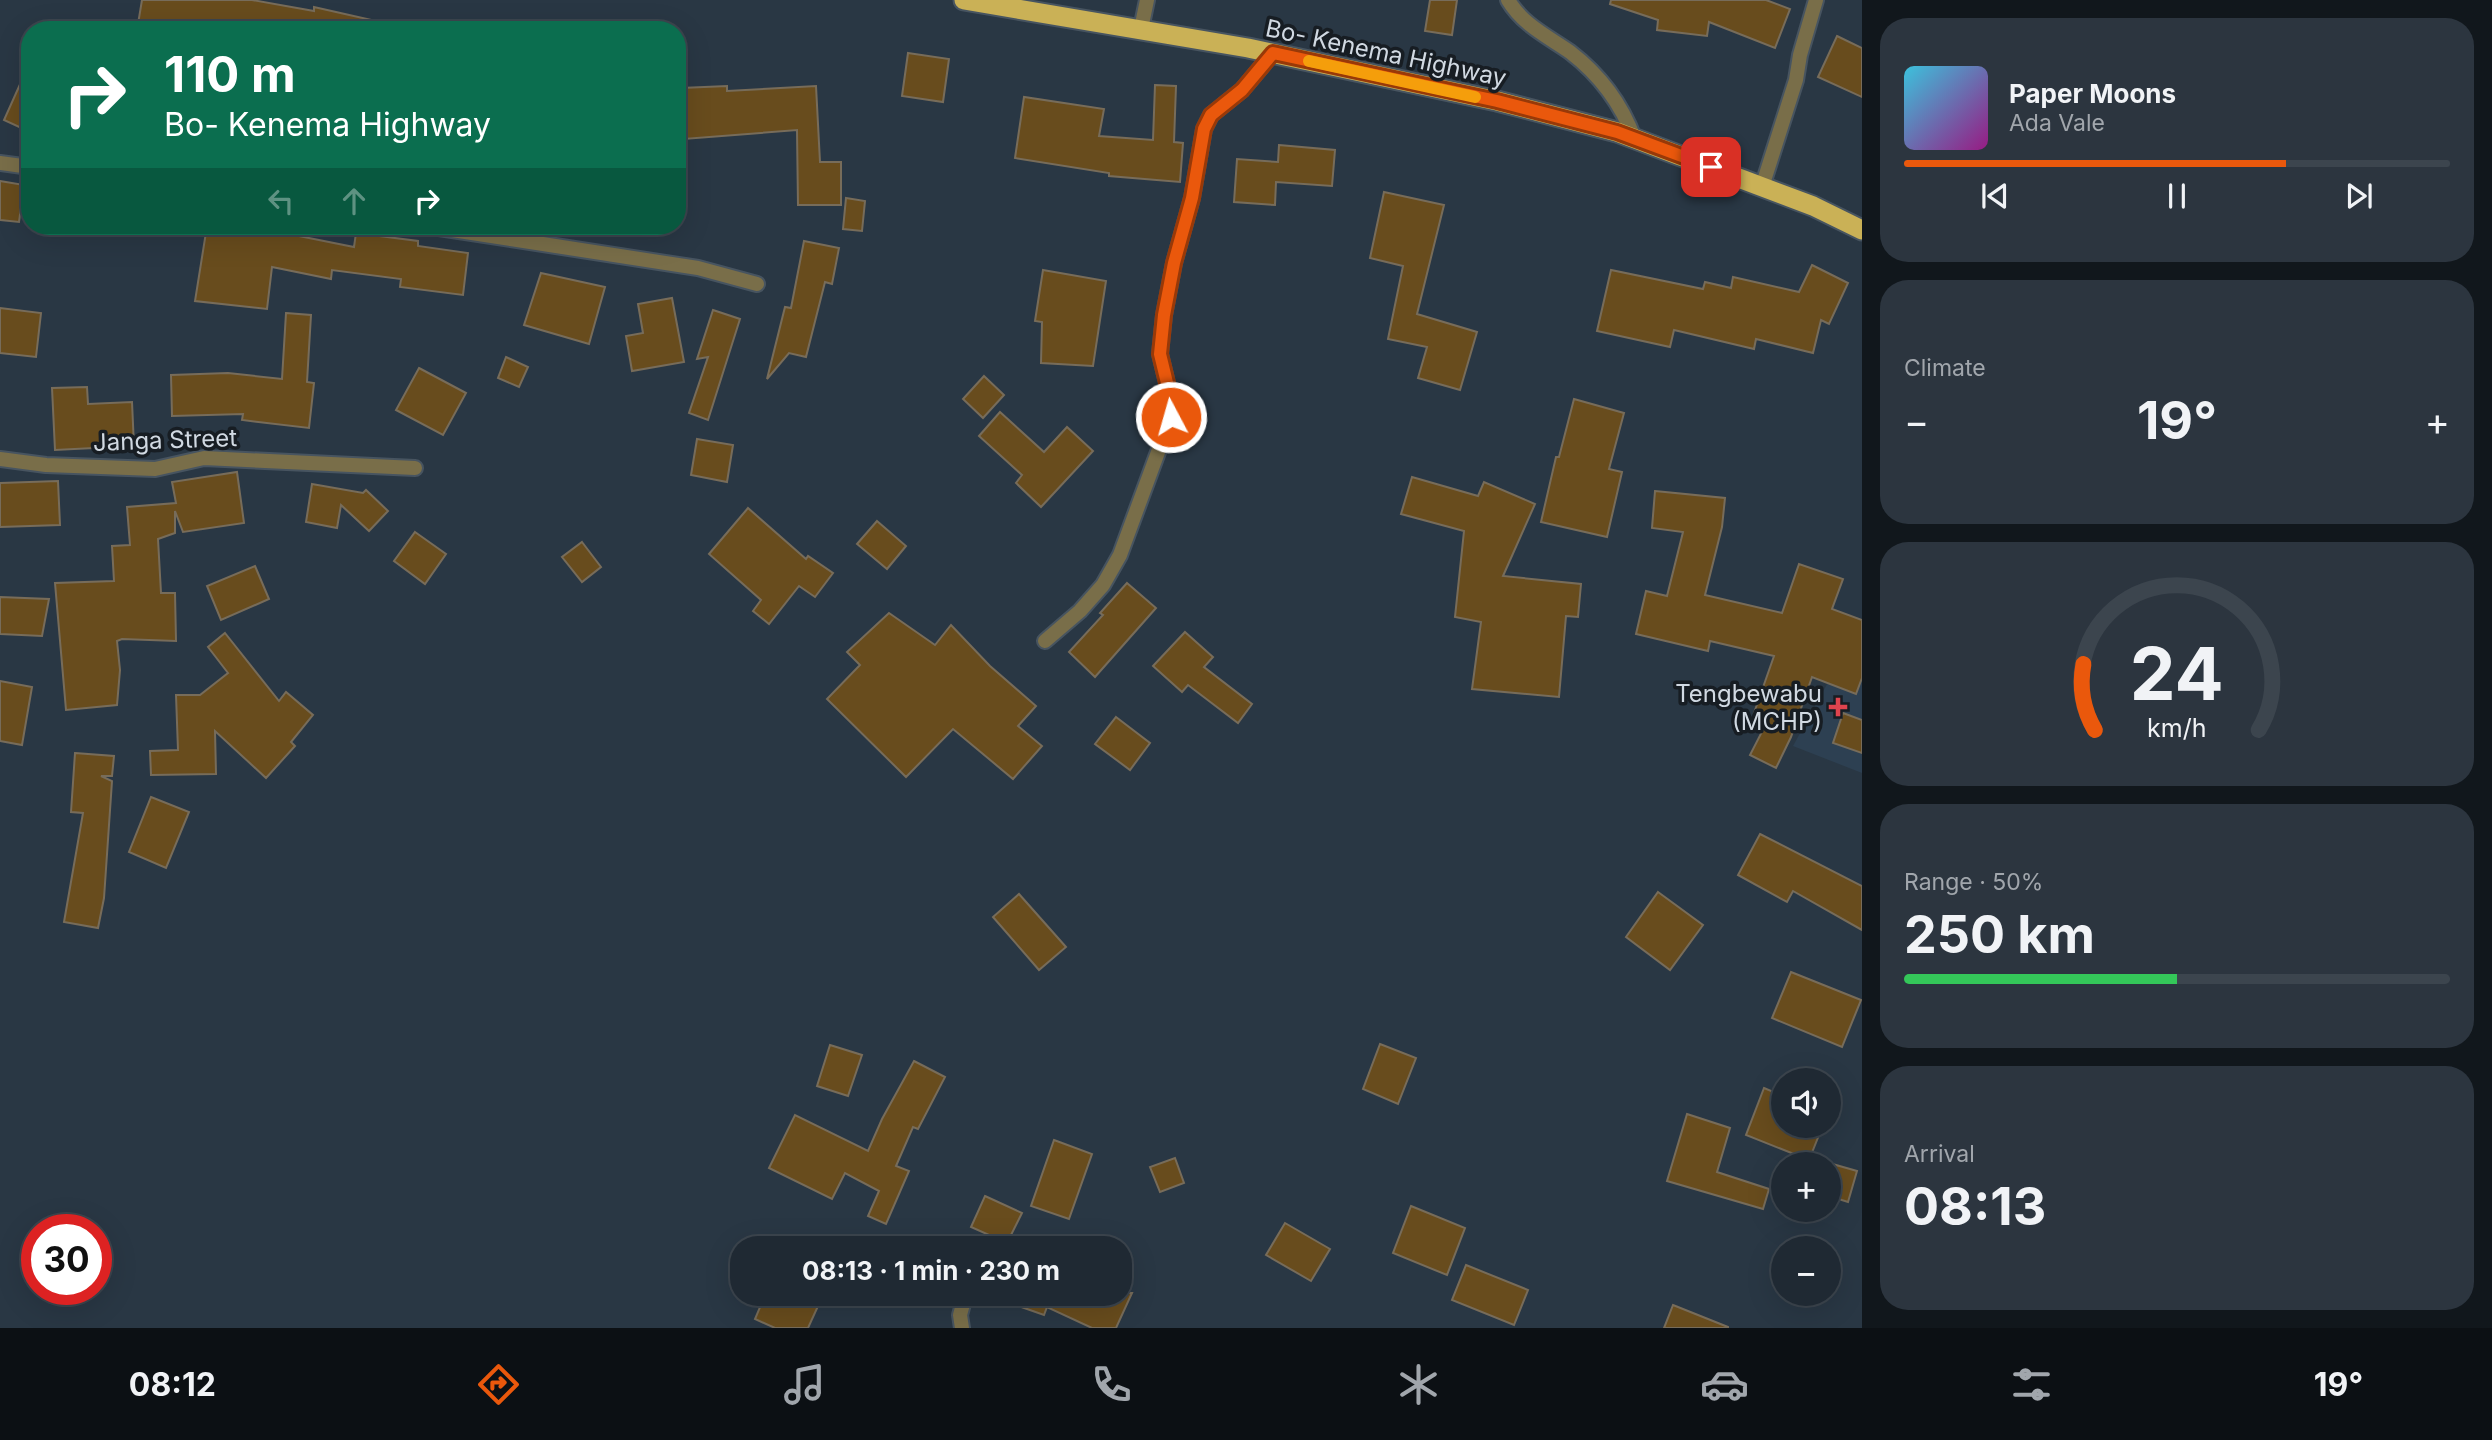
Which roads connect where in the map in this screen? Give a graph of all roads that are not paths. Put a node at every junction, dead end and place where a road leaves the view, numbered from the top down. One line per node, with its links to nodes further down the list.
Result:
1 (964, 0): 5 (highway, Bo- Kenema Highway)
2 (1147, 0): 5 (street)
3 (1508, 0): 7 (street)
4 (1816, 0): 10 (street)
5 (1141, 29): 6 (highway, Bo- Kenema Highway)
6 (1273, 53): 7 (highway, Bo- Kenema Highway); 16 (street)
7 (1633, 138): 10 (highway, Bo- Kenema Highway)
8 (0, 163): 9 (street)
9 (21, 166)
10 (1762, 187): 11 (highway, Bo- Kenema Highway)
11 (1862, 230)
12 (484, 235): 13 (street)
13 (757, 284)
14 (0, 459): 15 (street, Janga Street)
15 (415, 468)
16 (1045, 640)
17 (962, 1306): 18 (street)
18 (962, 1328)

